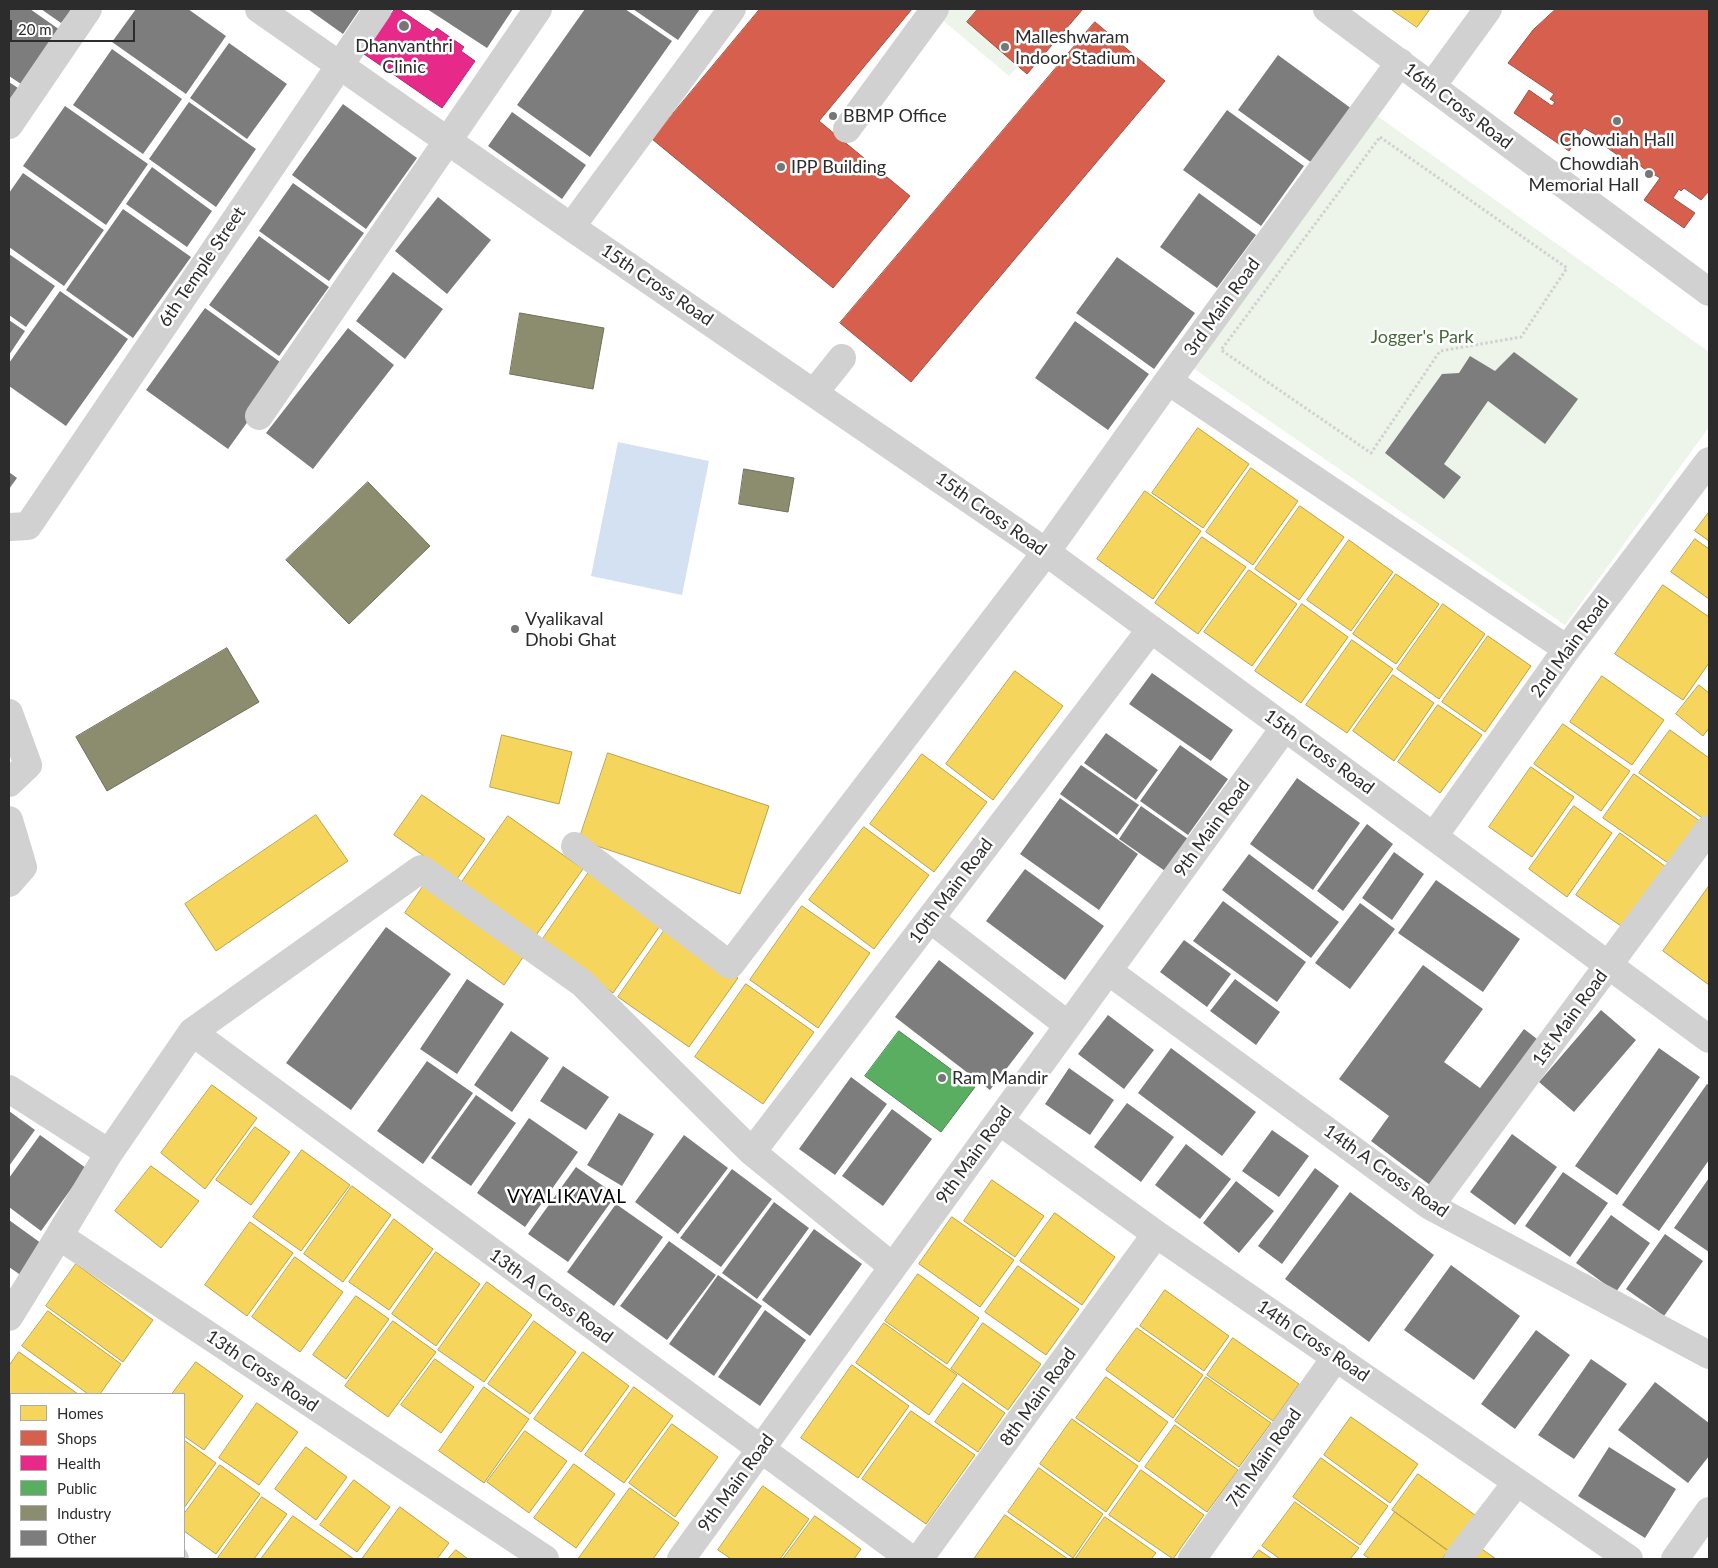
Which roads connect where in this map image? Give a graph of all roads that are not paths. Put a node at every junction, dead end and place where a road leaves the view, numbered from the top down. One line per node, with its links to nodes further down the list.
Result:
1 (88, 9): 12 (street)
2 (259, 9): 10 (street, 15th Cross Road)
3 (378, 9): 10 (street, 6th Temple Street)
4 (538, 9): 14 (street)
5 (732, 9): 15 (street)
6 (934, 9): 13 (street)
7 (1328, 9): 9 (street, 16th Cross Road)
8 (1488, 9): 11 (street)
9 (1400, 62): 11 (street, 16th Cross Road); 18 (street, 3rd Main Road)
10 (338, 65): 14 (street, 15th Cross Road); 22 (street, 6th Temple Street)
11 (1432, 86): 16 (street, 16th Cross Road)
12 (9, 125)
13 (847, 129)
14 (448, 141): 15 (street, 15th Cross Road); 20 (street)
15 (571, 227): 19 (street, 15th Cross Road)
16 (1709, 292)
17 (842, 358): 19 (street)
18 (1168, 381): 23 (street, 3rd Main Road); 25 (street)
19 (814, 393): 23 (street, 15th Cross Road)
20 (259, 416)
21 (1709, 461): 25 (street, 2nd Main Road)
22 (18, 527)
23 (1046, 552): 24 (street, 15th Cross Road); 32 (street, 3rd Main Road)
24 (1151, 629): 27 (street, 15th Cross Road); 34 (street, 10th Main Road)
25 (1568, 649): 31 (street, 2nd Main Road)
26 (9, 713): 28 (street)
27 (1285, 727): 31 (street, 15th Cross Road); 36 (street, 9th Main Road)
28 (9, 783)
29 (9, 820): 33 (street)
30 (1709, 829): 35 (street, 1st Main Road)
31 (1434, 836): 35 (street, 15th Cross Road)
32 (575, 846)
33 (9, 883)
34 (930, 918): 37 (street); 42 (street, 10th Main Road)
35 (1609, 965): 39 (street, 15th Cross Road); 44 (street, 1st Main Road)
36 (1108, 971): 37 (street, 9th Main Road); 44 (street, 14th A Cross Road)
37 (1068, 1025): 41 (street, 9th Main Road)
38 (192, 1032): 42 (street); 43 (street); 51 (street, 13th A Cross Road)
39 (1709, 1039)
40 (9, 1088): 43 (street)
41 (999, 1121): 45 (street, 14th Cross Road); 47 (street, 9th Main Road)
42 (752, 1152): 47 (street)
43 (109, 1153): 46 (street)
44 (1430, 1206): 49 (street, 14th A Cross Road)
45 (1156, 1234): 50 (street, 14th Cross Road); 57 (street, 8th Main Road)
46 (59, 1236): 48 (street); 54 (street, 13th Cross Road)
47 (893, 1267): 51 (street, 9th Main Road)
48 (9, 1317)
49 (1709, 1354)
50 (1336, 1357): 52 (street, 14th Cross Road); 58 (street, 7th Main Road)
51 (760, 1450): 55 (street, 9th Main Road); 56 (street, 13th A Cross Road)
52 (1517, 1482): 59 (street); 60 (street, 14th Cross Road)
53 (1709, 1511): 61 (street)
54 (545, 1559)
55 (681, 1559)
56 (911, 1559)
57 (920, 1559)
58 (1192, 1559)
59 (1458, 1559)
60 (1629, 1559)
61 (1674, 1559)

